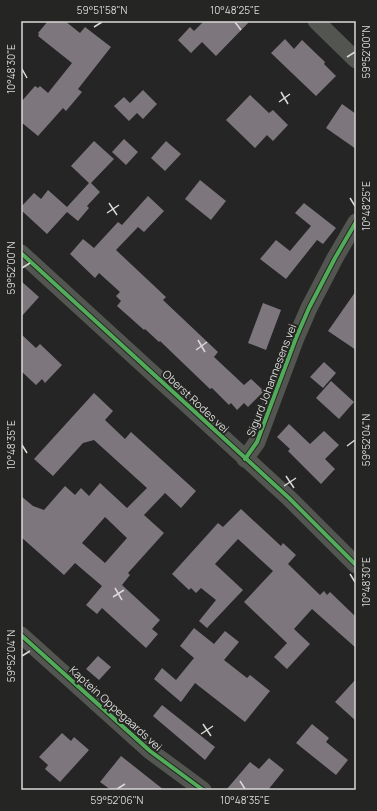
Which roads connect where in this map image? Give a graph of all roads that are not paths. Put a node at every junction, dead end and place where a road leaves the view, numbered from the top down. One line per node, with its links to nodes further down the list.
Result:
1 (316, 21): 2 (street)
2 (356, 60)
3 (356, 222): 4 (street, Sigurd Johannesens vei)
4 (352, 241): 6 (street, Sigurd Johannesens vei)
5 (21, 253): 6 (street, Oberst Rodes vei)
6 (245, 459): 7 (street, Oberst Rodes vei)
7 (356, 565)
8 (21, 635): 9 (street, Kaptein Oppegaards vei)
9 (203, 790)

